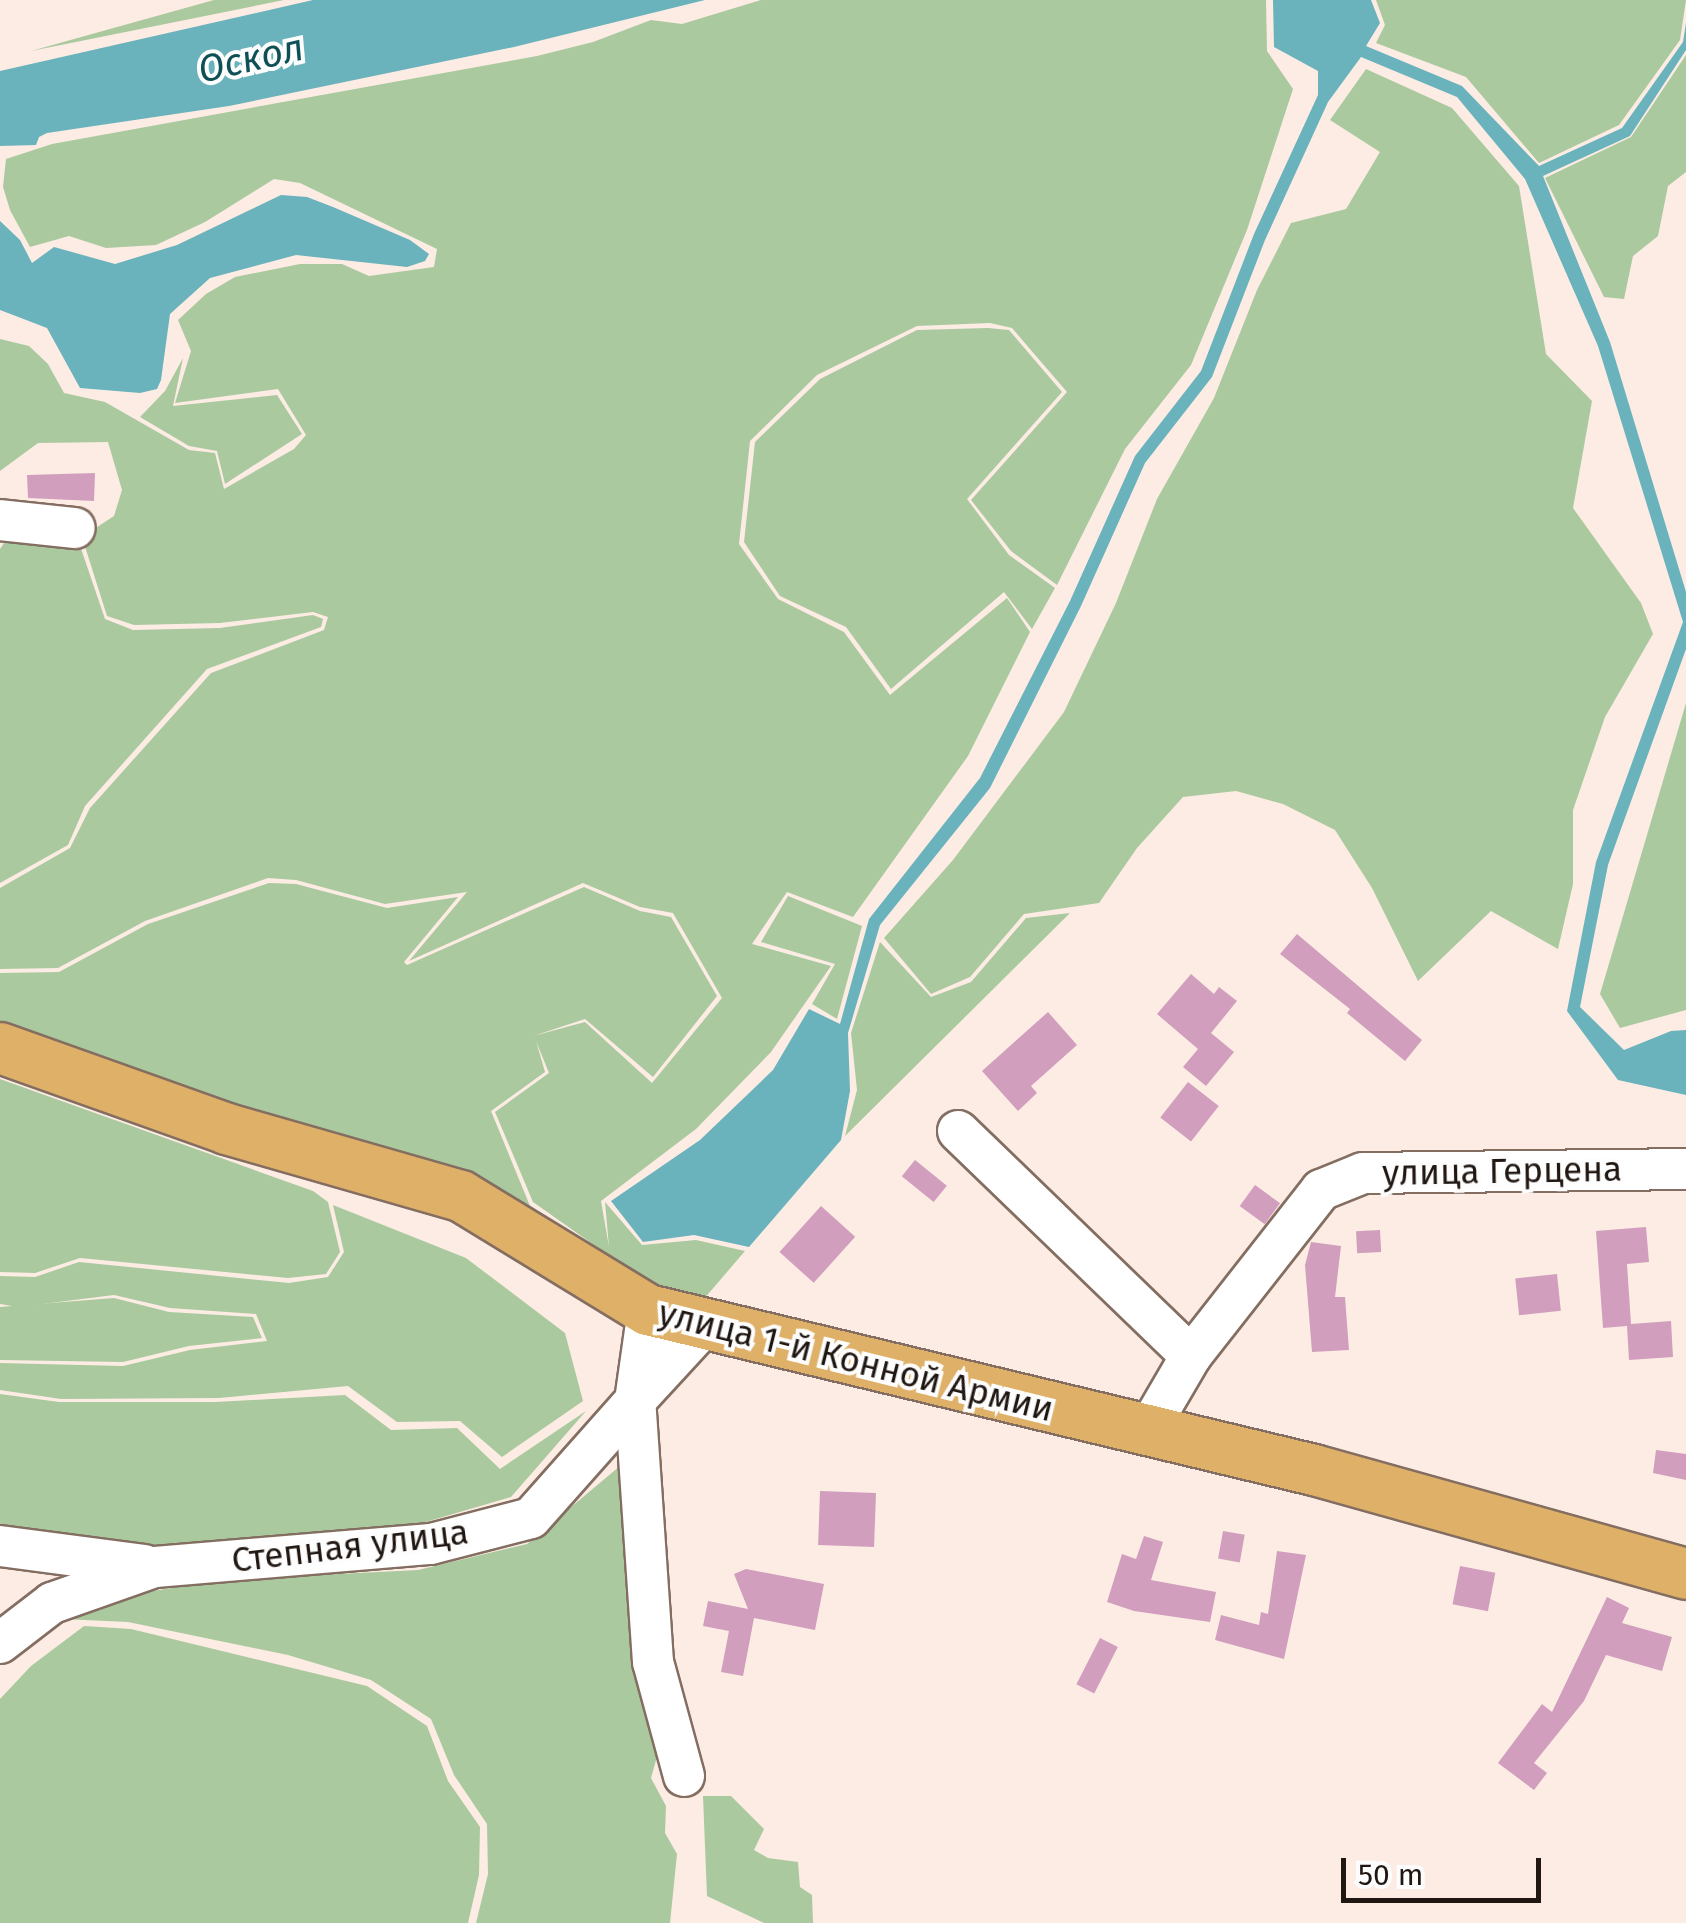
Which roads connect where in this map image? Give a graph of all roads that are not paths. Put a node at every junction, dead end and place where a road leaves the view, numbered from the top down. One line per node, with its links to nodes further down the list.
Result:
1 (0, 520): 2 (street)
2 (75, 528)
3 (0, 1048): 6 (main road, улица 1-й Конной Армии)
4 (958, 1131): 8 (street)
5 (1686, 1169): 8 (street, улица Герцена)
6 (648, 1310): 7 (main road, улица 1-й Конной Армии); 9 (street)
7 (704, 1326): 9 (street, Степная улица); 10 (main road, улица 1-й Конной Армии)
8 (1191, 1356): 10 (street, улица Герцена)
9 (635, 1400): 12 (street, Степная улица); 15 (street)
10 (1146, 1433): 13 (main road, улица 1-й Конной Армии)
11 (0, 1546): 12 (street)
12 (155, 1567): 14 (street, Степная улица)
13 (1686, 1574)
14 (0, 1644)
15 (684, 1776)

